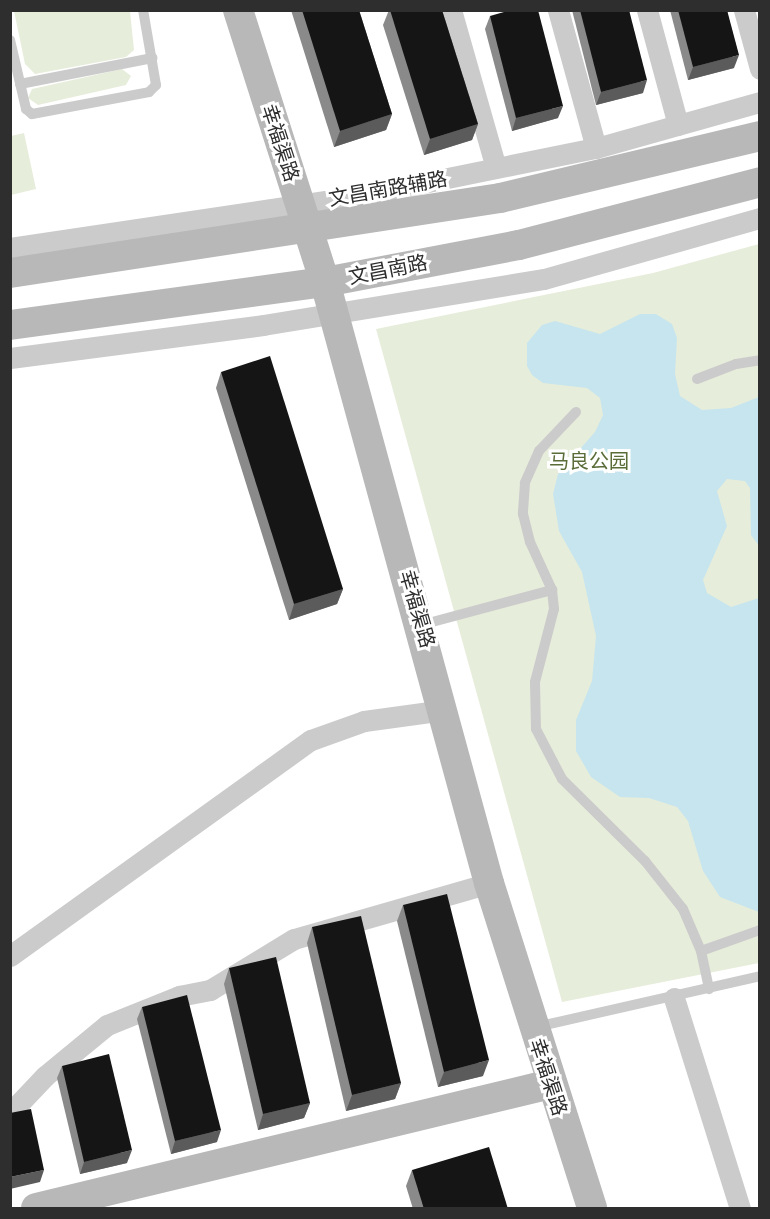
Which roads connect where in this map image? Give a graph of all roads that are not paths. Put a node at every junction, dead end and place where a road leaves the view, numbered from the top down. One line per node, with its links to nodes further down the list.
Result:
1 (143, 10): 8 (lane)
2 (238, 10): 17 (street, 幸福渠路)
3 (452, 10): 15 (street)
4 (558, 10): 14 (street)
5 (647, 10): 12 (street)
6 (744, 10): 9 (street)
7 (10, 40): 10 (lane)
8 (152, 58): 10 (lane); 10 (lane)
9 (759, 69)
10 (20, 84)
11 (759, 102): 12 (street, 文昌南路辅路)
12 (678, 125): 14 (street, 文昌南路辅路)
13 (759, 136): 17 (street)
14 (596, 148): 15 (street, 文昌南路辅路)
15 (496, 168): 17 (street, 文昌南路辅路)
16 (759, 182): 21 (street, 文昌南路)
17 (304, 217): 19 (street, 文昌南路辅路); 20 (street); 21 (street, 幸福渠路)
18 (759, 218): 22 (street)
19 (10, 248)
20 (10, 273)
21 (325, 282): 22 (street, 幸福渠路); 23 (street, 文昌南路)
22 (334, 312): 24 (street); 29 (street, 幸福渠路)
23 (10, 326)
24 (10, 358)
25 (759, 360): 26 (lane)
26 (697, 379)
27 (576, 412): 28 (lane)
28 (552, 590): 29 (lane); 33 (lane)
29 (421, 625): 30 (street, 幸福渠路)
30 (444, 710): 31 (street, 幸福渠路); 34 (street)
31 (489, 883): 38 (street, 幸福渠路); 40 (street)
32 (759, 930): 33 (lane)
33 (701, 951): 36 (lane)
34 (10, 956)
35 (759, 976): 36 (lane)
36 (709, 989): 37 (lane)
37 (674, 998): 38 (lane); 43 (street)
38 (532, 1028): 39 (street, 幸福渠路)
39 (551, 1084): 41 (street); 42 (street, 幸福渠路)
40 (10, 1113)
41 (36, 1209)
42 (592, 1209)
43 (740, 1209)

